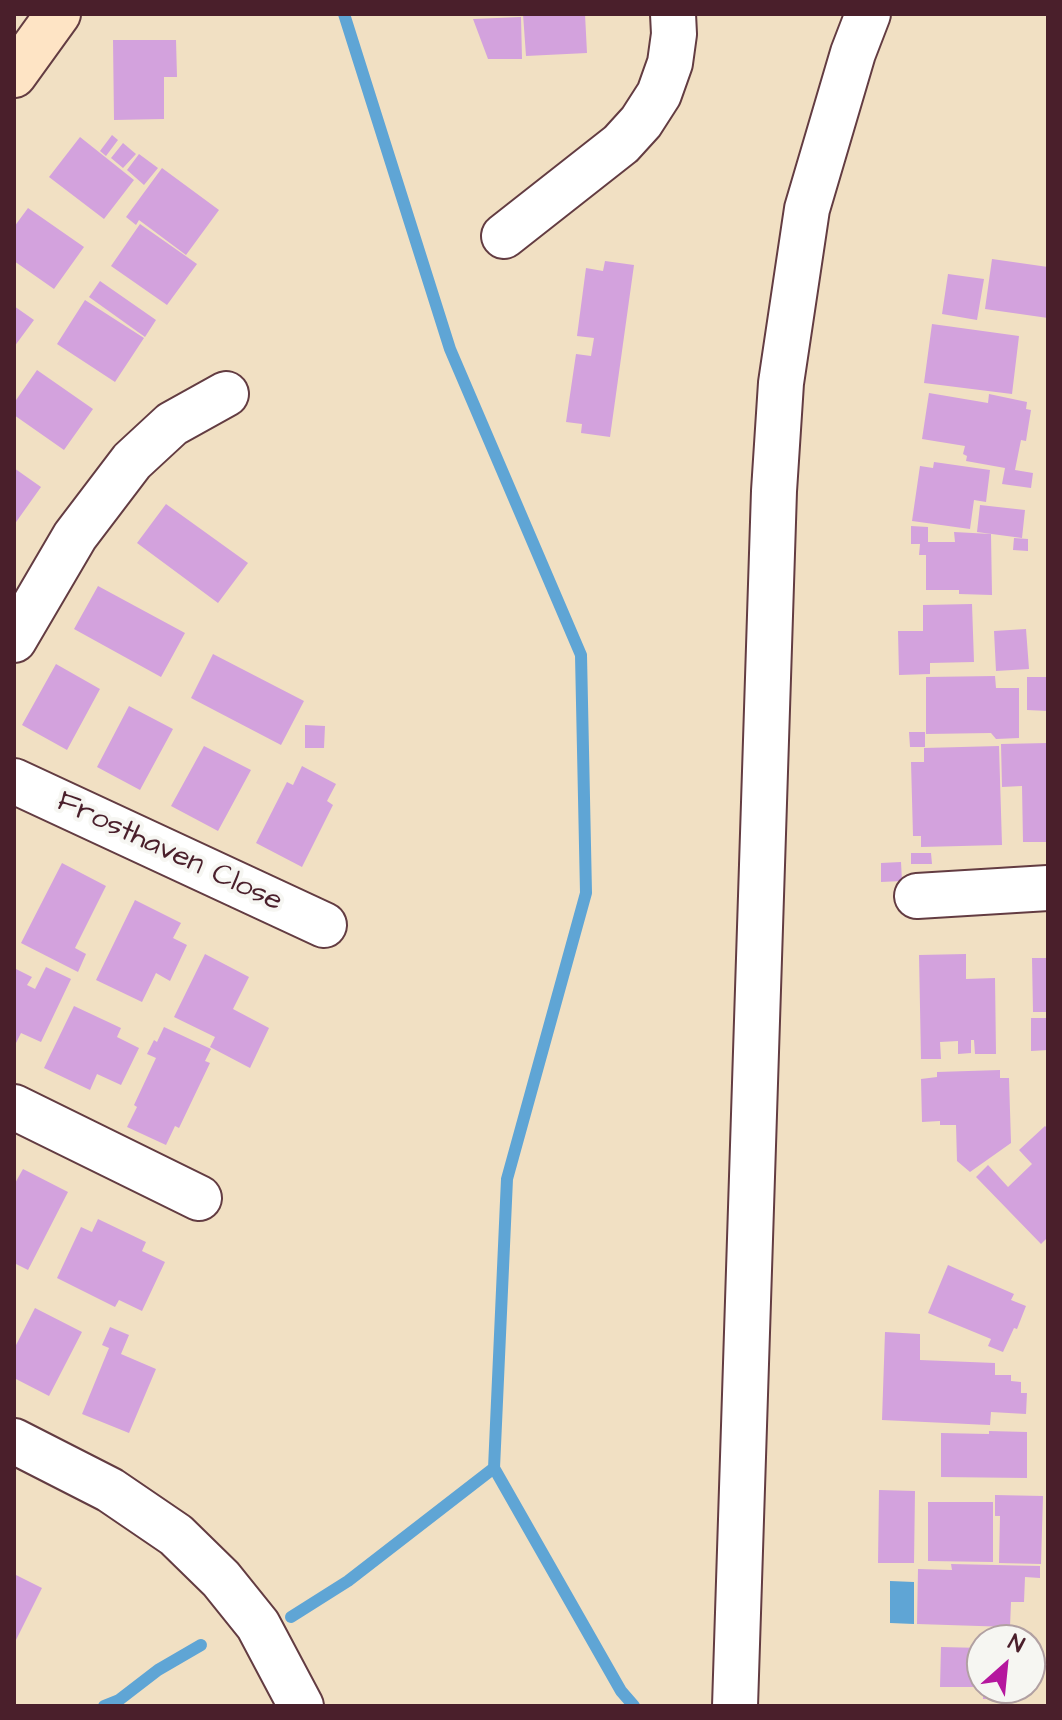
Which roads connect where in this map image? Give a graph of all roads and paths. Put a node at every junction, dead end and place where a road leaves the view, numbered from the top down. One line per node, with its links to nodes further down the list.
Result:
1 (58, 14): 4 (street)
2 (673, 14): 5 (street)
3 (868, 14): 16 (street)
4 (14, 75)
5 (504, 236)
6 (226, 394): 7 (street)
7 (14, 640)
8 (14, 781): 11 (street, Frosthaven Close)
9 (1048, 888): 10 (street)
10 (917, 896)
11 (324, 925)
12 (14, 1107): 13 (street)
13 (199, 1198)
14 (14, 1441): 15 (street)
15 (301, 1706)
16 (735, 1706)

